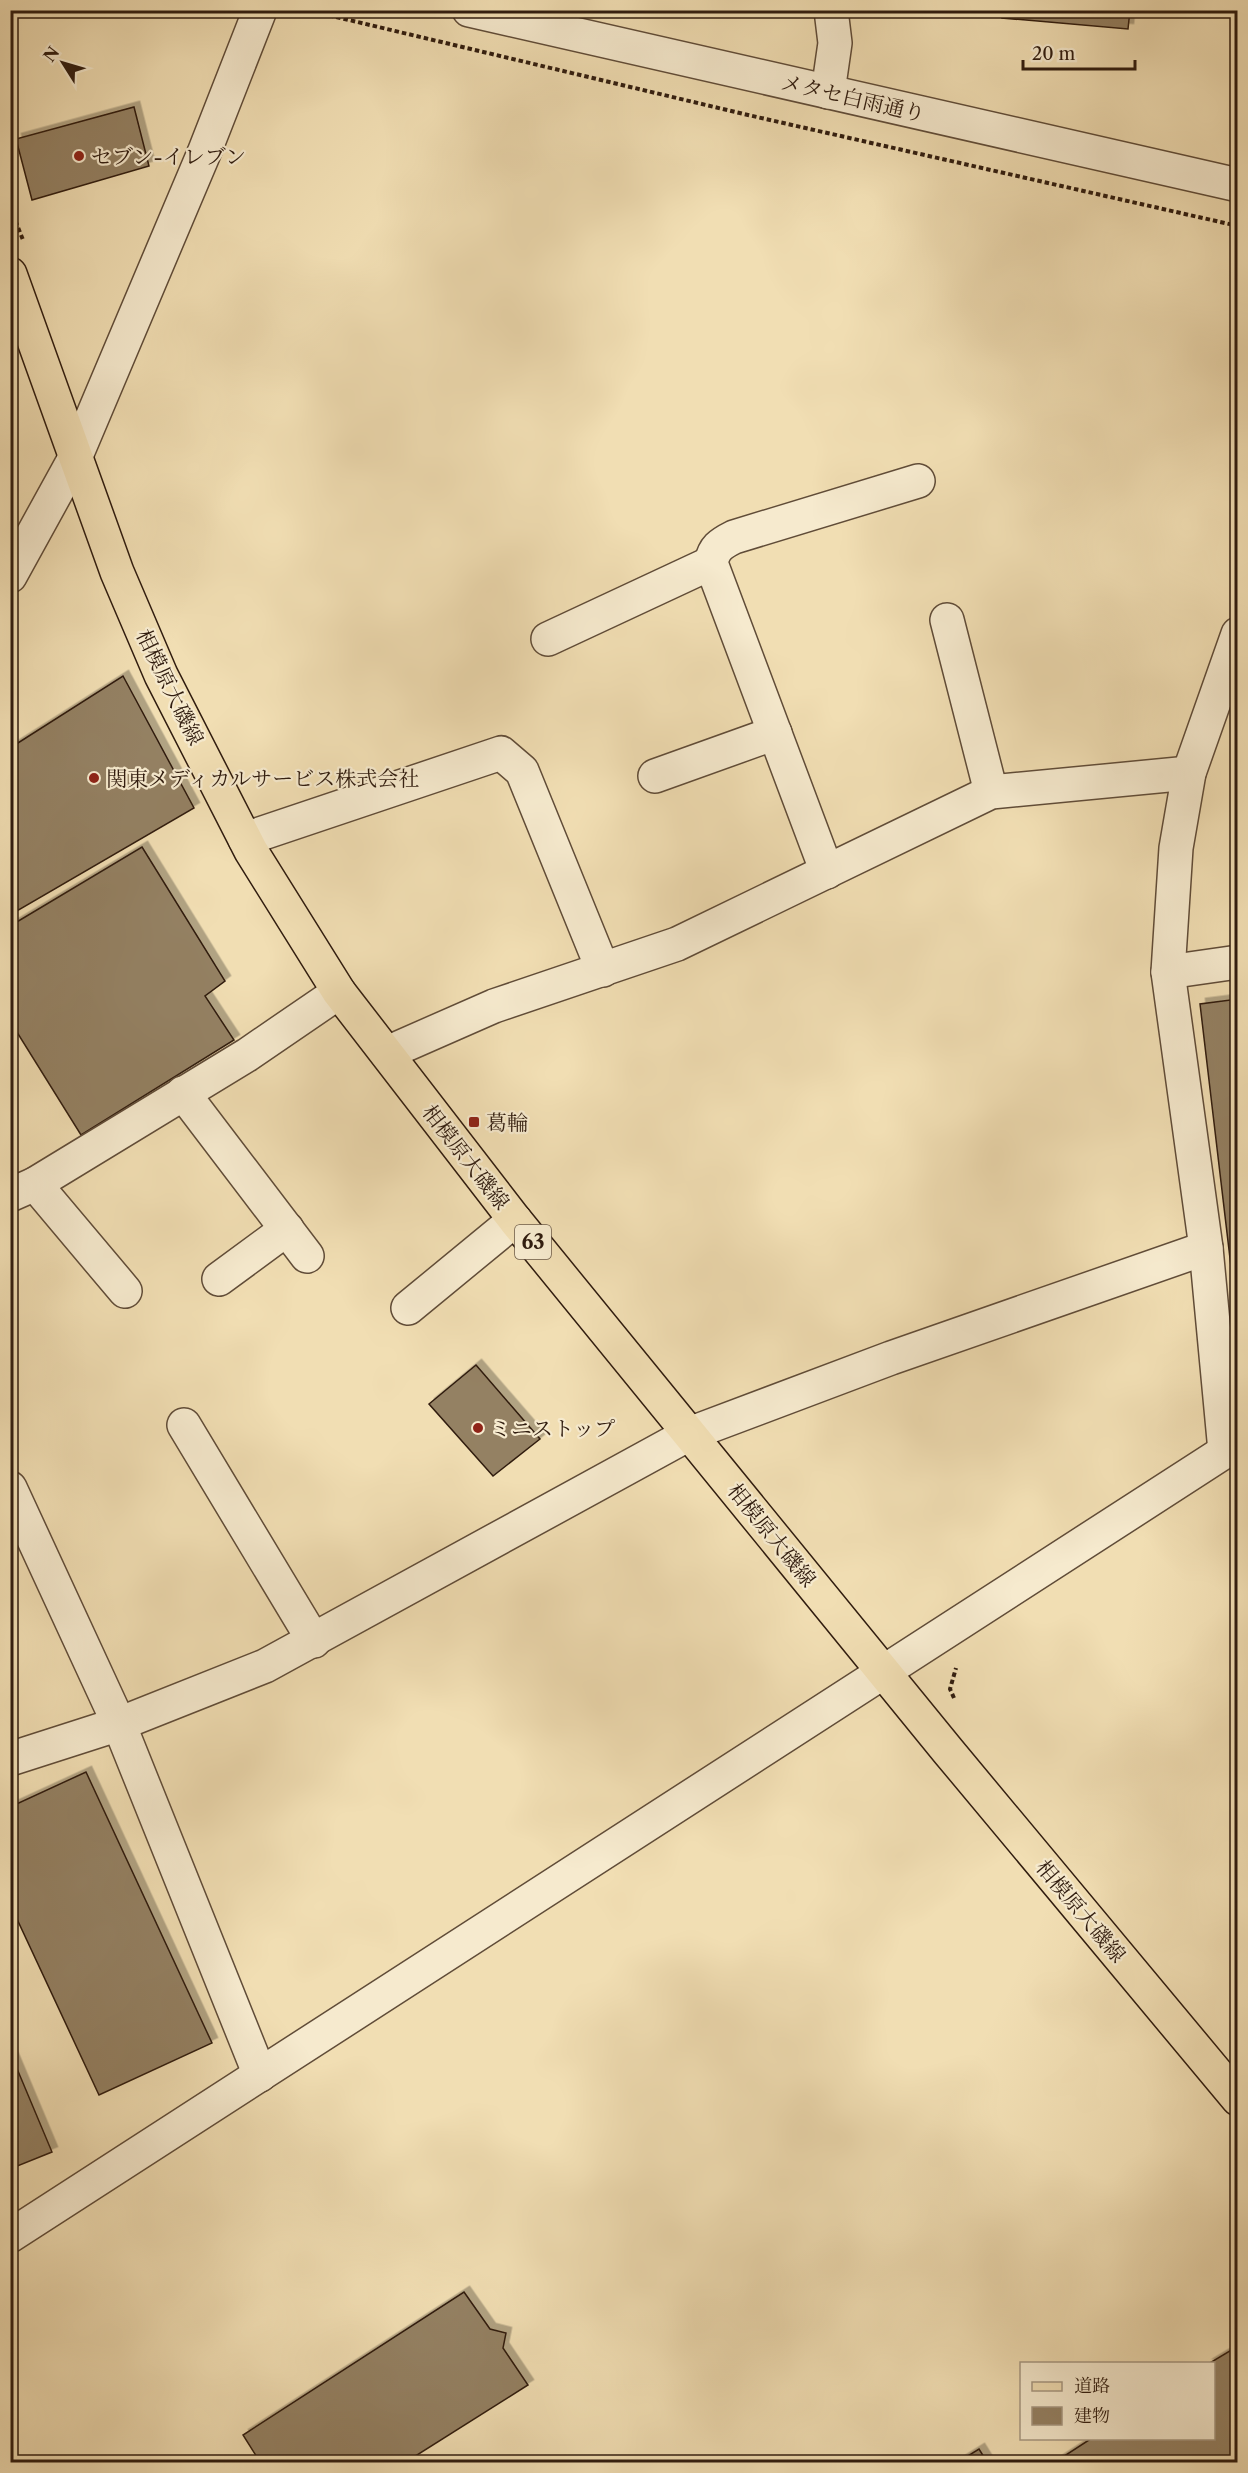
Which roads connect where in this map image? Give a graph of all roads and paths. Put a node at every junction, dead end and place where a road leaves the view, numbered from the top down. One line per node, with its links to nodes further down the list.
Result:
1 (260, 10): 9 (street)
2 (307, 10): 7 (path)
3 (469, 10): 5 (street, メタセ白雨通り)
4 (831, 10): 5 (street)
5 (828, 92): 6 (street, メタセ白雨通り)
6 (1238, 185)
7 (1238, 226)
8 (10, 274): 9 (main road, 相模原大磯線 / 63)
9 (75, 458): 12 (street); 20 (main road, 相模原大磯線 / 63)
10 (918, 481): 11 (street)
11 (711, 563): 15 (street); 16 (street)
12 (10, 576)
13 (946, 620): 19 (street)
14 (1238, 634): 17 (street)
15 (548, 639)
16 (775, 733): 18 (street); 21 (street)
17 (1189, 773): 19 (street); 24 (street)
18 (655, 776)
19 (992, 792): 21 (street)
20 (245, 839): 23 (street); 25 (main road, 相模原大磯線 / 63)
21 (827, 872): 23 (street)
22 (1238, 962): 24 (street)
23 (603, 969): 26 (street)
24 (1168, 972): 31 (street)
25 (339, 992): 26 (main road, 相模原大磯線 / 63); 27 (street)
26 (387, 1053): 29 (main road, 相模原大磯線 / 63)
27 (183, 1093): 28 (street); 30 (street)
28 (23, 1190): 34 (street)
29 (515, 1220): 35 (street); 37 (main road, 相模原大磯線 / 63)
30 (287, 1229): 32 (street); 33 (street)
31 (1206, 1248): 37 (street); 38 (street)
32 (307, 1256)
33 (219, 1279)
34 (125, 1291)
35 (408, 1308)
36 (184, 1425): 40 (street)
37 (689, 1434): 40 (street); 41 (main road, 相模原大磯線 / 63)
38 (1231, 1447): 41 (street)
39 (10, 1488): 42 (street)
40 (314, 1641): 42 (street)
41 (885, 1672): 44 (street); 45 (main road, 相模原大磯線 / 63)
42 (119, 1725): 43 (street); 44 (street)
43 (10, 1759)
44 (260, 2075): 46 (street)
45 (1238, 2099)
46 (10, 2235)

